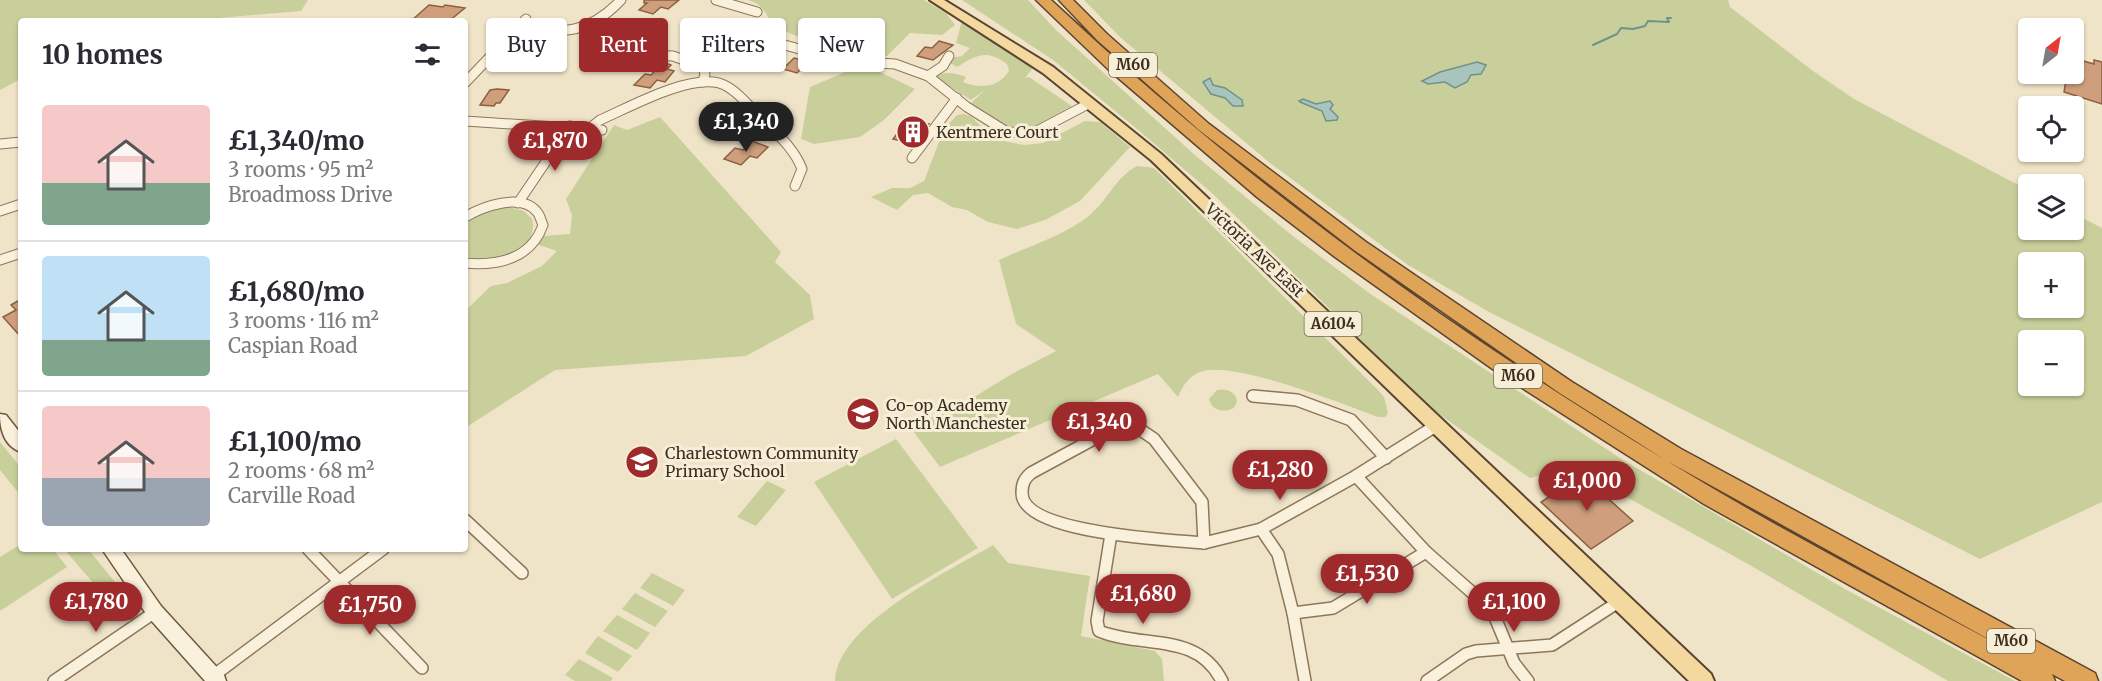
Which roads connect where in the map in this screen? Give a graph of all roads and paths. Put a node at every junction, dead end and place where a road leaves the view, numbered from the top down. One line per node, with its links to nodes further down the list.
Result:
1 (621, 0): 7 (street)
2 (716, 0): 6 (street)
3 (936, 0): 16 (main road, Victoria Ave East / A6104)
4 (1043, 0): 60 (highway, M60)
5 (1066, 0): 61 (highway, M60)
6 (757, 12)
7 (567, 31)
8 (786, 45): 12 (street)
9 (668, 56): 14 (street)
10 (950, 56): 12 (street)
11 (486, 60): 13 (street)
12 (928, 76): 15 (street)
13 (468, 79)
14 (704, 82): 19 (street); 24 (street)
15 (957, 98): 16 (street); 23 (street)
16 (1090, 103): 34 (main road, Victoria Ave East / A6104)
17 (468, 121): 18 (street)
18 (570, 126): 19 (street); 25 (street)
19 (590, 128): 20 (street)
20 (602, 130)
21 (18, 142): 22 (street)
22 (0, 144)
23 (912, 158)
24 (795, 186)
25 (518, 203): 28 (street); 31 (street)
26 (18, 205): 27 (street)
27 (0, 211)
28 (468, 215)
29 (18, 254): 30 (street)
30 (0, 260)
31 (468, 263)
32 (1253, 396): 36 (street)
33 (0, 420): 35 (street)
34 (1437, 425): 36 (street); 48 (main road, Victoria Ave East / A6104)
35 (18, 441)
36 (1386, 458): 37 (street)
37 (1356, 476): 39 (street); 45 (street)
38 (468, 523): 46 (street)
39 (1261, 529): 41 (street); 50 (street)
40 (1111, 534): 41 (street); 41 (street); 55 (street)
41 (1204, 543)
42 (115, 552): 49 (street)
43 (311, 552): 47 (street)
44 (379, 552): 47 (street)
45 (1426, 552): 50 (street); 51 (street)
46 (522, 573)
47 (341, 582): 52 (street); 53 (street)
48 (1620, 601): 51 (street); 59 (main road, Victoria Ave East / A6104)
49 (155, 612): 53 (street); 54 (street)
50 (1293, 612): 56 (street)
51 (1509, 649): 57 (street); 58 (street)
52 (422, 668)
53 (215, 678)
54 (54, 681)
55 (1222, 681)
56 (1305, 681)
57 (1427, 681)
58 (1528, 681)
59 (1704, 681)
60 (2044, 681)
61 (2086, 681)

